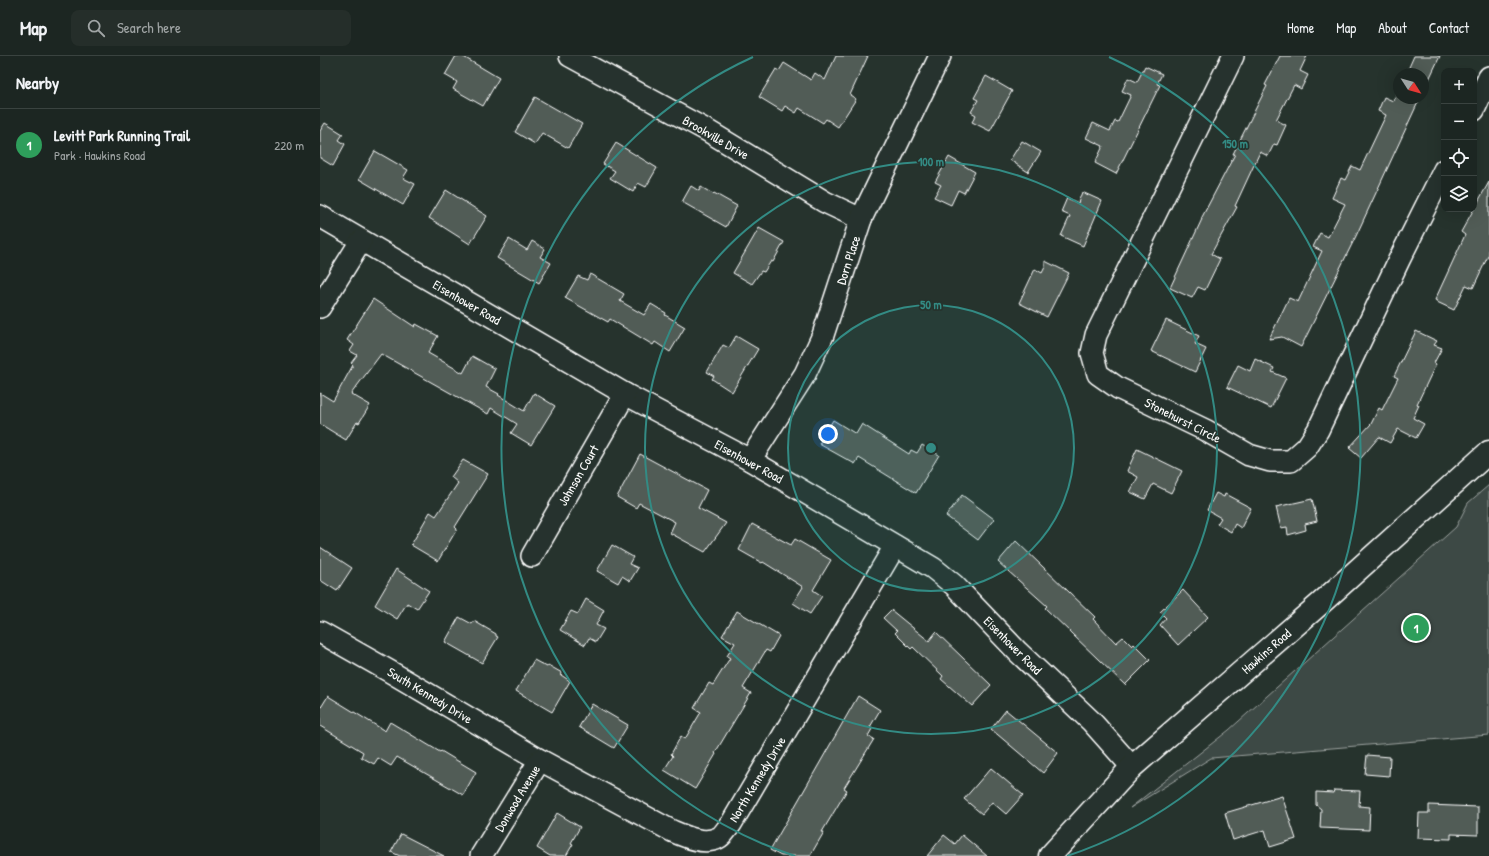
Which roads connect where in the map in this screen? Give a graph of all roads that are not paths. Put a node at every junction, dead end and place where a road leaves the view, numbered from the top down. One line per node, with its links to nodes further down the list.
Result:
1 (570, 56): 8 (street, Brookville Drive)
2 (940, 56): 8 (street, Dorn Place)
3 (1233, 56): 6 (street, Stonehurst Circle)
4 (1489, 77): 5 (street)
5 (1477, 104)
6 (1441, 176)
7 (320, 216): 9 (street, Eisenhower Road)
8 (861, 219): 13 (street, Dorn Place)
9 (361, 240): 10 (street); 11 (street, Eisenhower Road)
10 (320, 307)
11 (625, 394): 13 (street, Eisenhower Road); 15 (street, Johnson Court)
12 (1489, 452): 18 (street, Hawkins Road)
13 (750, 460): 14 (street, Eisenhower Road)
14 (895, 546): 17 (street, North Kennedy Drive); 18 (street, Eisenhower Road)
15 (532, 556)
16 (320, 632): 17 (street, South Kennedy Drive)
17 (540, 760): 19 (street, Donwood Avenue)
18 (1132, 767): 20 (street, Hawkins Road)
19 (481, 856)
20 (1050, 856)

